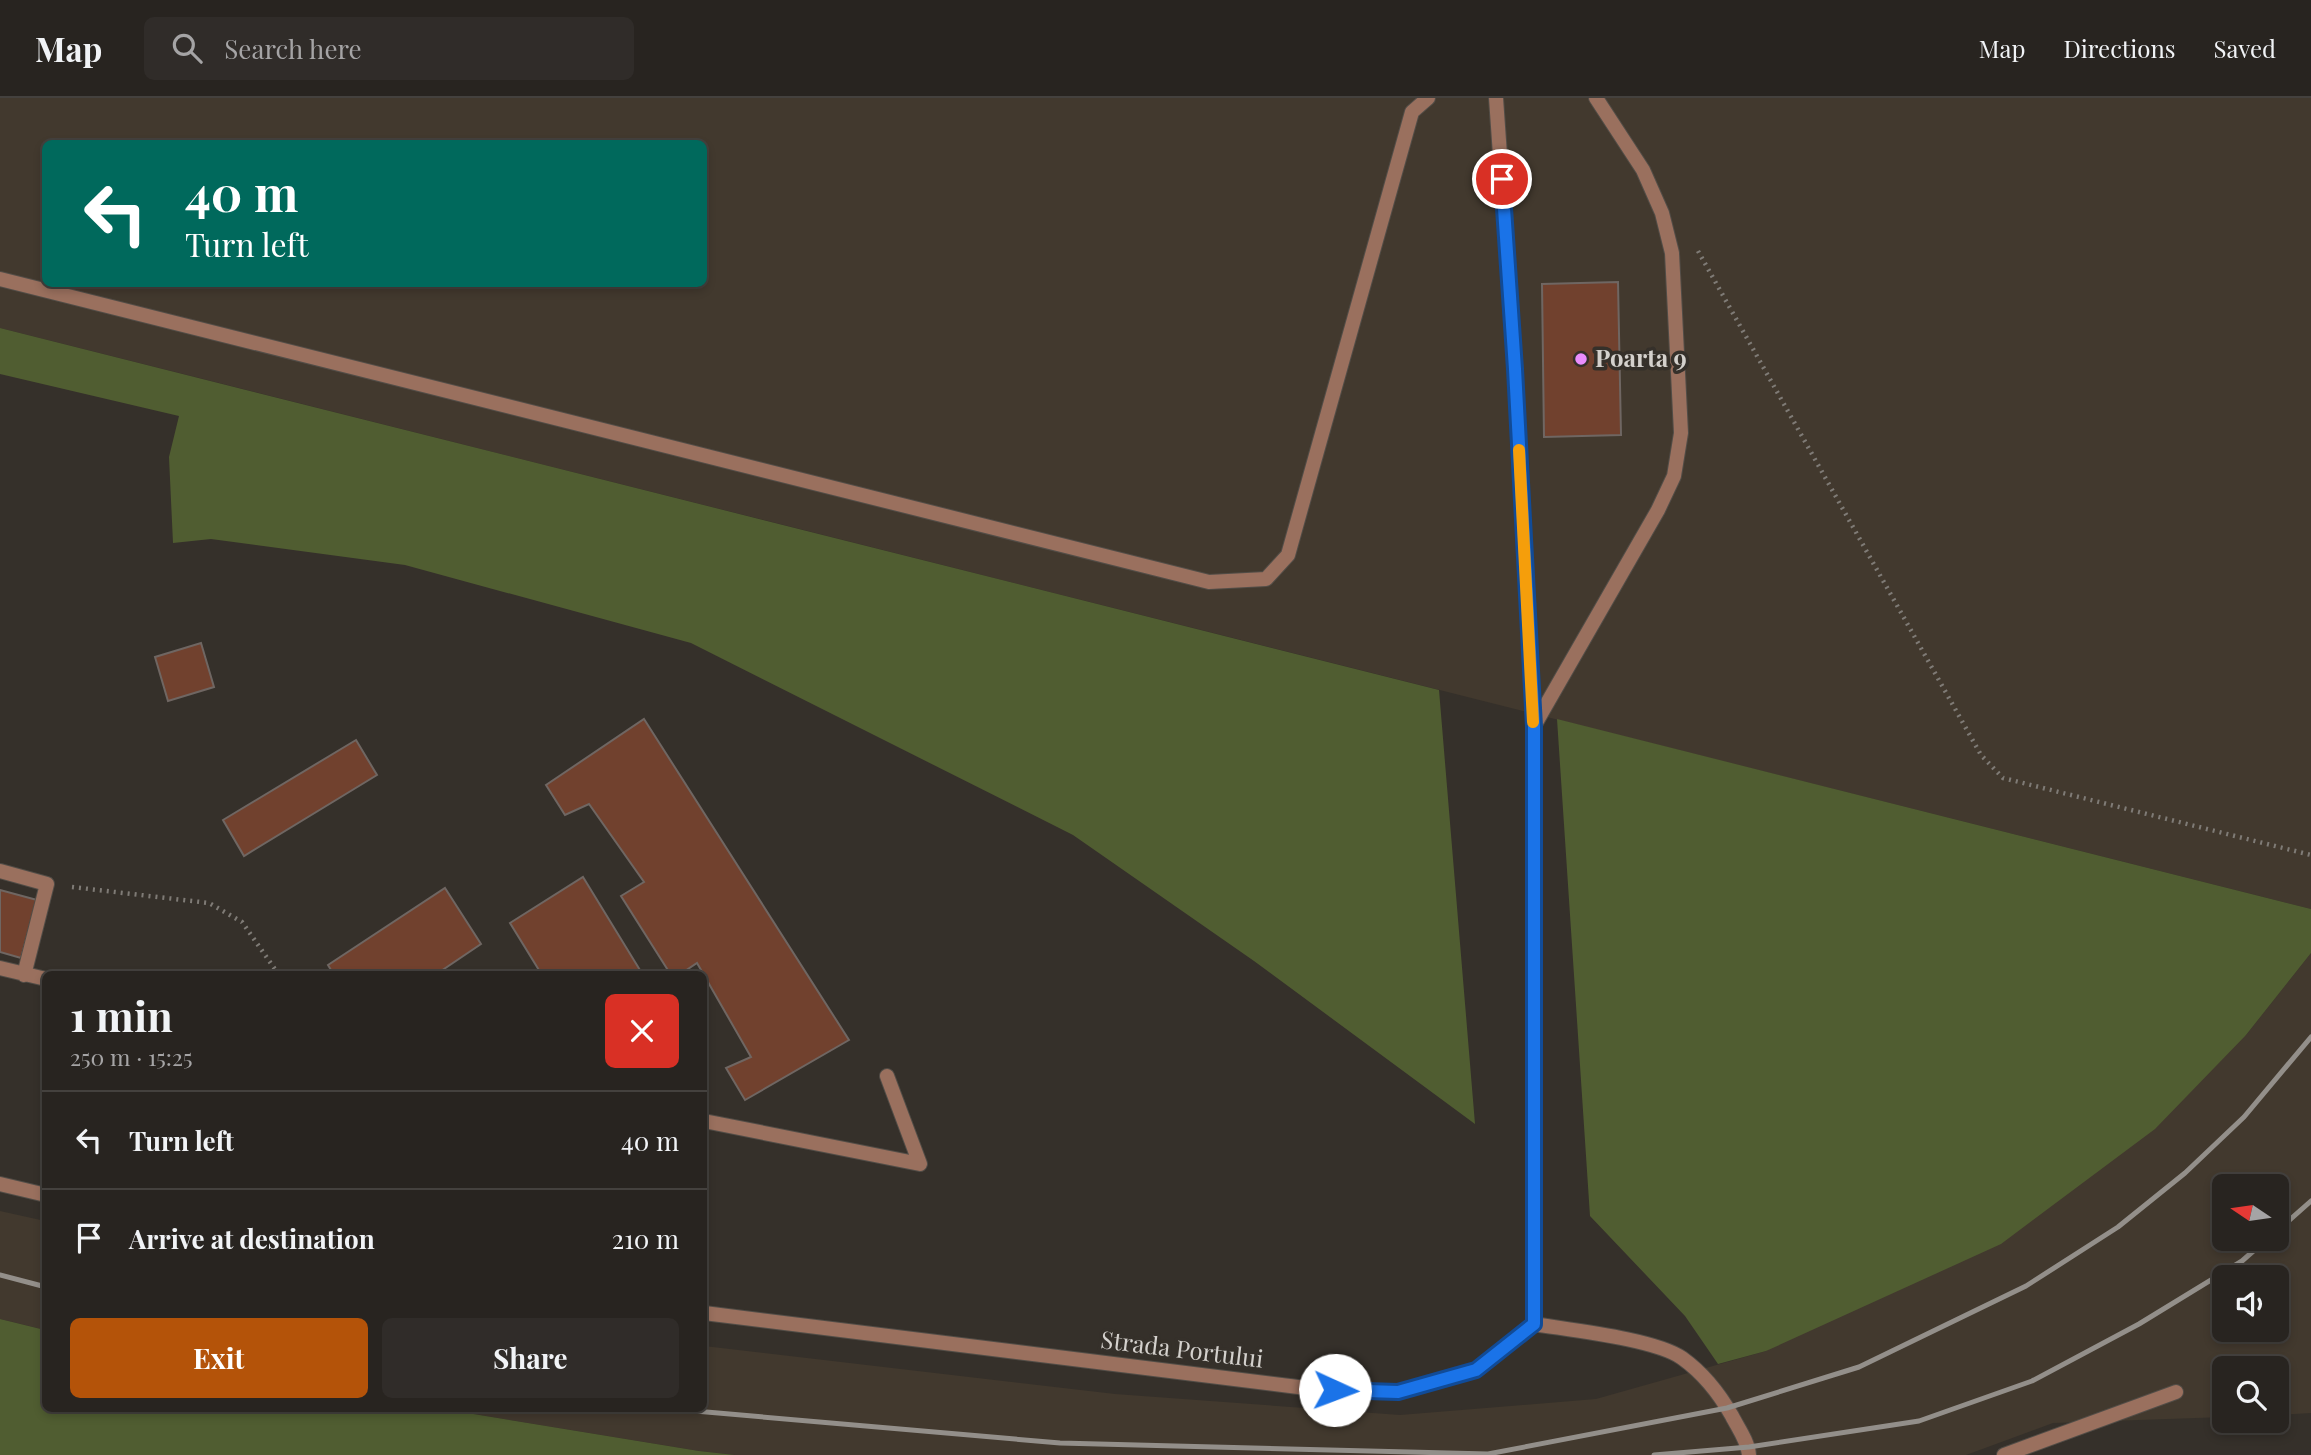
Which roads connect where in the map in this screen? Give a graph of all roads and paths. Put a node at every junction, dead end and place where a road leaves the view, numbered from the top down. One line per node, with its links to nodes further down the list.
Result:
1 (1428, 98): 5 (street)
2 (1496, 98): 6 (street)
3 (1596, 98): 6 (street)
4 (1695, 245): 7 (path)
5 (0, 279)
6 (1534, 727): 19 (street)
7 (2311, 855)
8 (0, 871): 9 (street)
9 (47, 884): 11 (path); 12 (street)
10 (0, 968): 12 (street)
11 (276, 971)
12 (24, 975): 13 (street)
13 (42, 978)
14 (887, 1076): 15 (street)
15 (707, 1122)
16 (0, 1184): 17 (street)
17 (42, 1194)
18 (707, 1313): 19 (street, Strada Portului)
19 (1534, 1324): 21 (street)
20 (2176, 1392): 22 (street)
21 (1749, 1455)
22 (2004, 1455)

